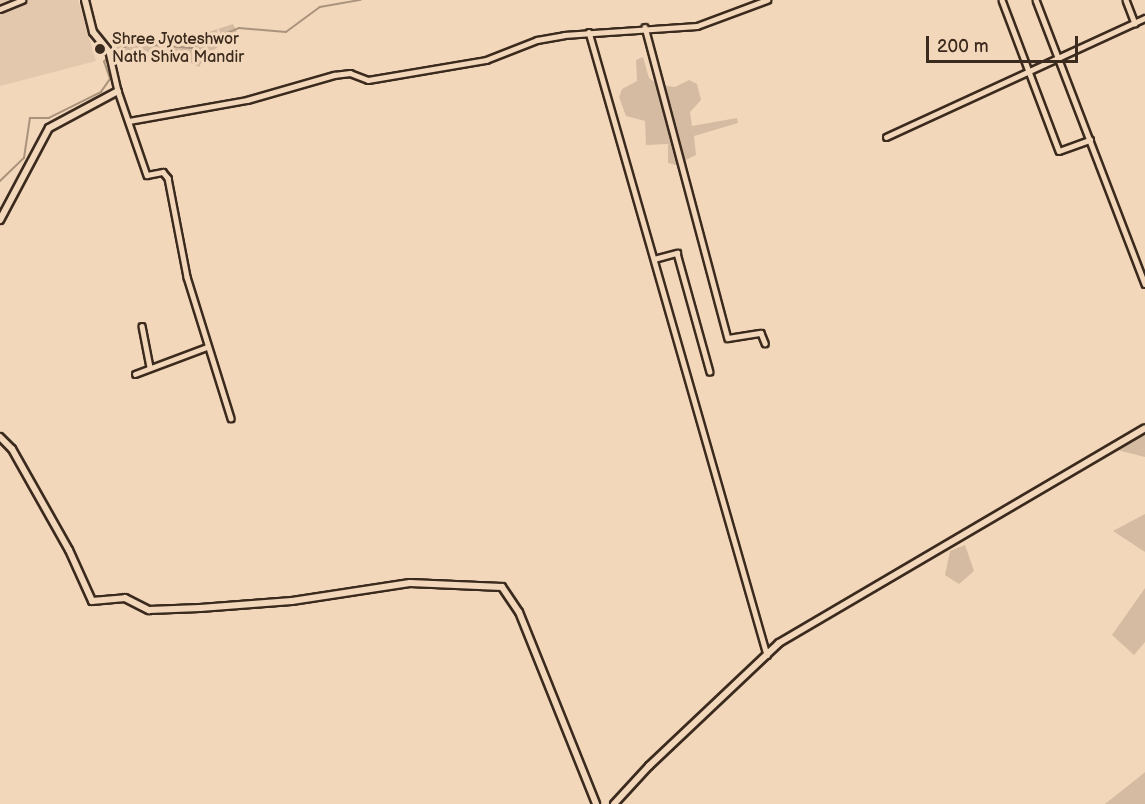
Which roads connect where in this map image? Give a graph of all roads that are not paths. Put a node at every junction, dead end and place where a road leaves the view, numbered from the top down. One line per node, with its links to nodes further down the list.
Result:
1 (22, 0): 7 (street)
2 (85, 0): 12 (street)
3 (767, 0): 10 (street)
4 (1002, 0): 14 (street)
5 (1036, 0): 13 (street)
6 (1126, 0): 9 (street)
7 (0, 9)
8 (1145, 18): 9 (street)
9 (1136, 23): 13 (street)
10 (645, 27): 11 (street); 23 (street)
11 (589, 32): 16 (street); 20 (street)
12 (110, 54): 15 (street)
13 (1058, 58): 14 (street); 18 (street)
14 (1029, 72): 17 (street); 18 (street)
15 (118, 91): 16 (street); 19 (street)
16 (129, 121): 24 (street)
17 (886, 137)
18 (1090, 140): 21 (street)
19 (0, 220)
20 (654, 260): 26 (street); 31 (street)
21 (1145, 284)
22 (142, 326): 25 (street)
23 (765, 343)
24 (207, 347): 25 (street); 28 (street)
25 (150, 367): 27 (street)
26 (710, 372)
27 (135, 374)
28 (231, 418)
29 (1145, 428): 31 (street)
30 (0, 437): 32 (street)
31 (767, 655): 33 (street)
32 (596, 804)
33 (614, 804)

